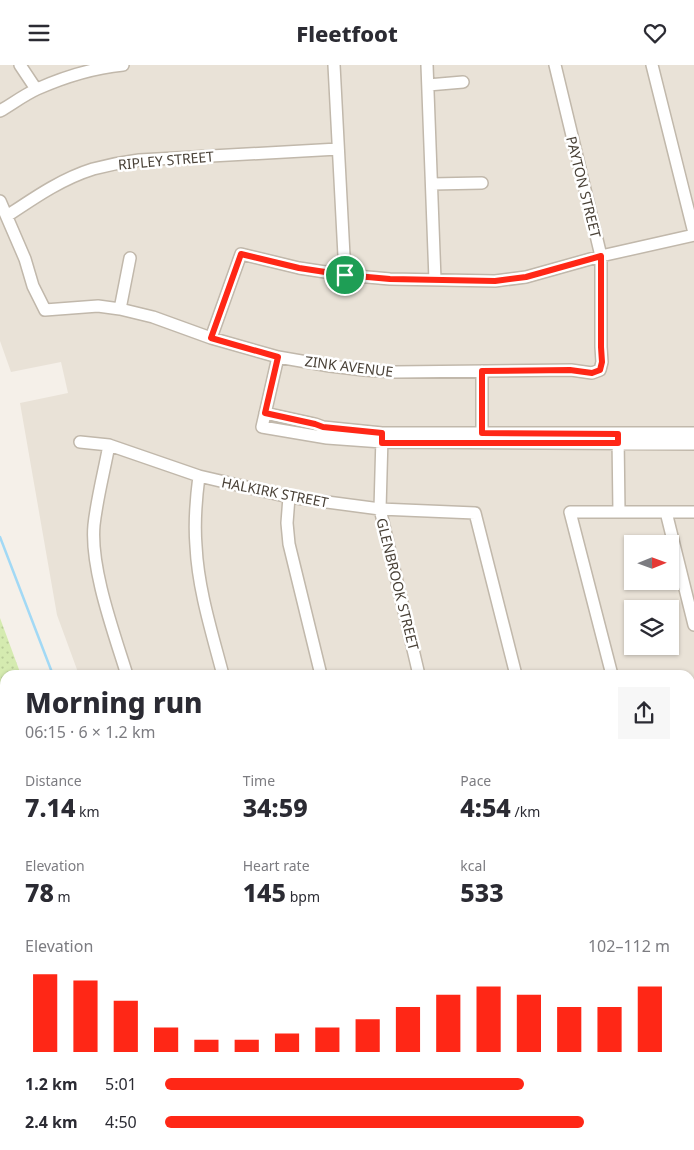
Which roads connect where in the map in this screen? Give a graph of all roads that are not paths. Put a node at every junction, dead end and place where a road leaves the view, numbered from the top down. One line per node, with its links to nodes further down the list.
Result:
1 (20, 65): 9 (street)
2 (123, 65): 9 (street)
3 (334, 65): 11 (street)
4 (427, 65): 8 (street)
5 (555, 65): 17 (street, PAYTON STREET)
6 (652, 65): 16 (street)
7 (463, 82): 8 (street)
8 (428, 85): 13 (street)
9 (36, 89): 10 (street)
10 (0, 111)
11 (338, 149): 15 (street, RIPLEY STREET); 19 (street)
12 (482, 183): 13 (street)
13 (432, 184): 20 (street)
14 (0, 201): 15 (street)
15 (7, 216): 21 (street, ZINK AVENUE)
16 (694, 234): 17 (street)
17 (601, 256): 20 (street); 24 (street, PAYTON STREET)
18 (130, 259): 21 (street)
19 (345, 275): 20 (street); 22 (street)
20 (435, 280)
21 (120, 309): 22 (street, ZINK AVENUE)
22 (211, 338): 23 (street, ZINK AVENUE)
23 (278, 357): 25 (street, ZINK AVENUE); 27 (street)
24 (600, 370): 25 (street, ZINK AVENUE)
25 (482, 371): 28 (street)
26 (694, 433): 29 (street)
27 (382, 438): 28 (street); 35 (street, GLENBROOK STREET)
28 (482, 439): 29 (street)
29 (618, 439): 31 (street); 36 (street)
30 (80, 442): 32 (street, HALKIRK STREET)
31 (694, 444)
32 (109, 445): 33 (street, HALKIRK STREET); 40 (street)
33 (199, 476): 34 (street, HALKIRK STREET); 41 (street)
34 (289, 497): 35 (street, HALKIRK STREET); 42 (street)
35 (380, 509): 43 (street, GLENBROOK STREET); 44 (street, HALKIRK STREET)
36 (619, 512): 37 (street); 45 (street)
37 (666, 512): 38 (street); 39 (street)
38 (694, 512)
39 (694, 625)
40 (125, 670)
41 (222, 670)
42 (320, 670)
43 (418, 670)
44 (515, 670)
45 (611, 670)

